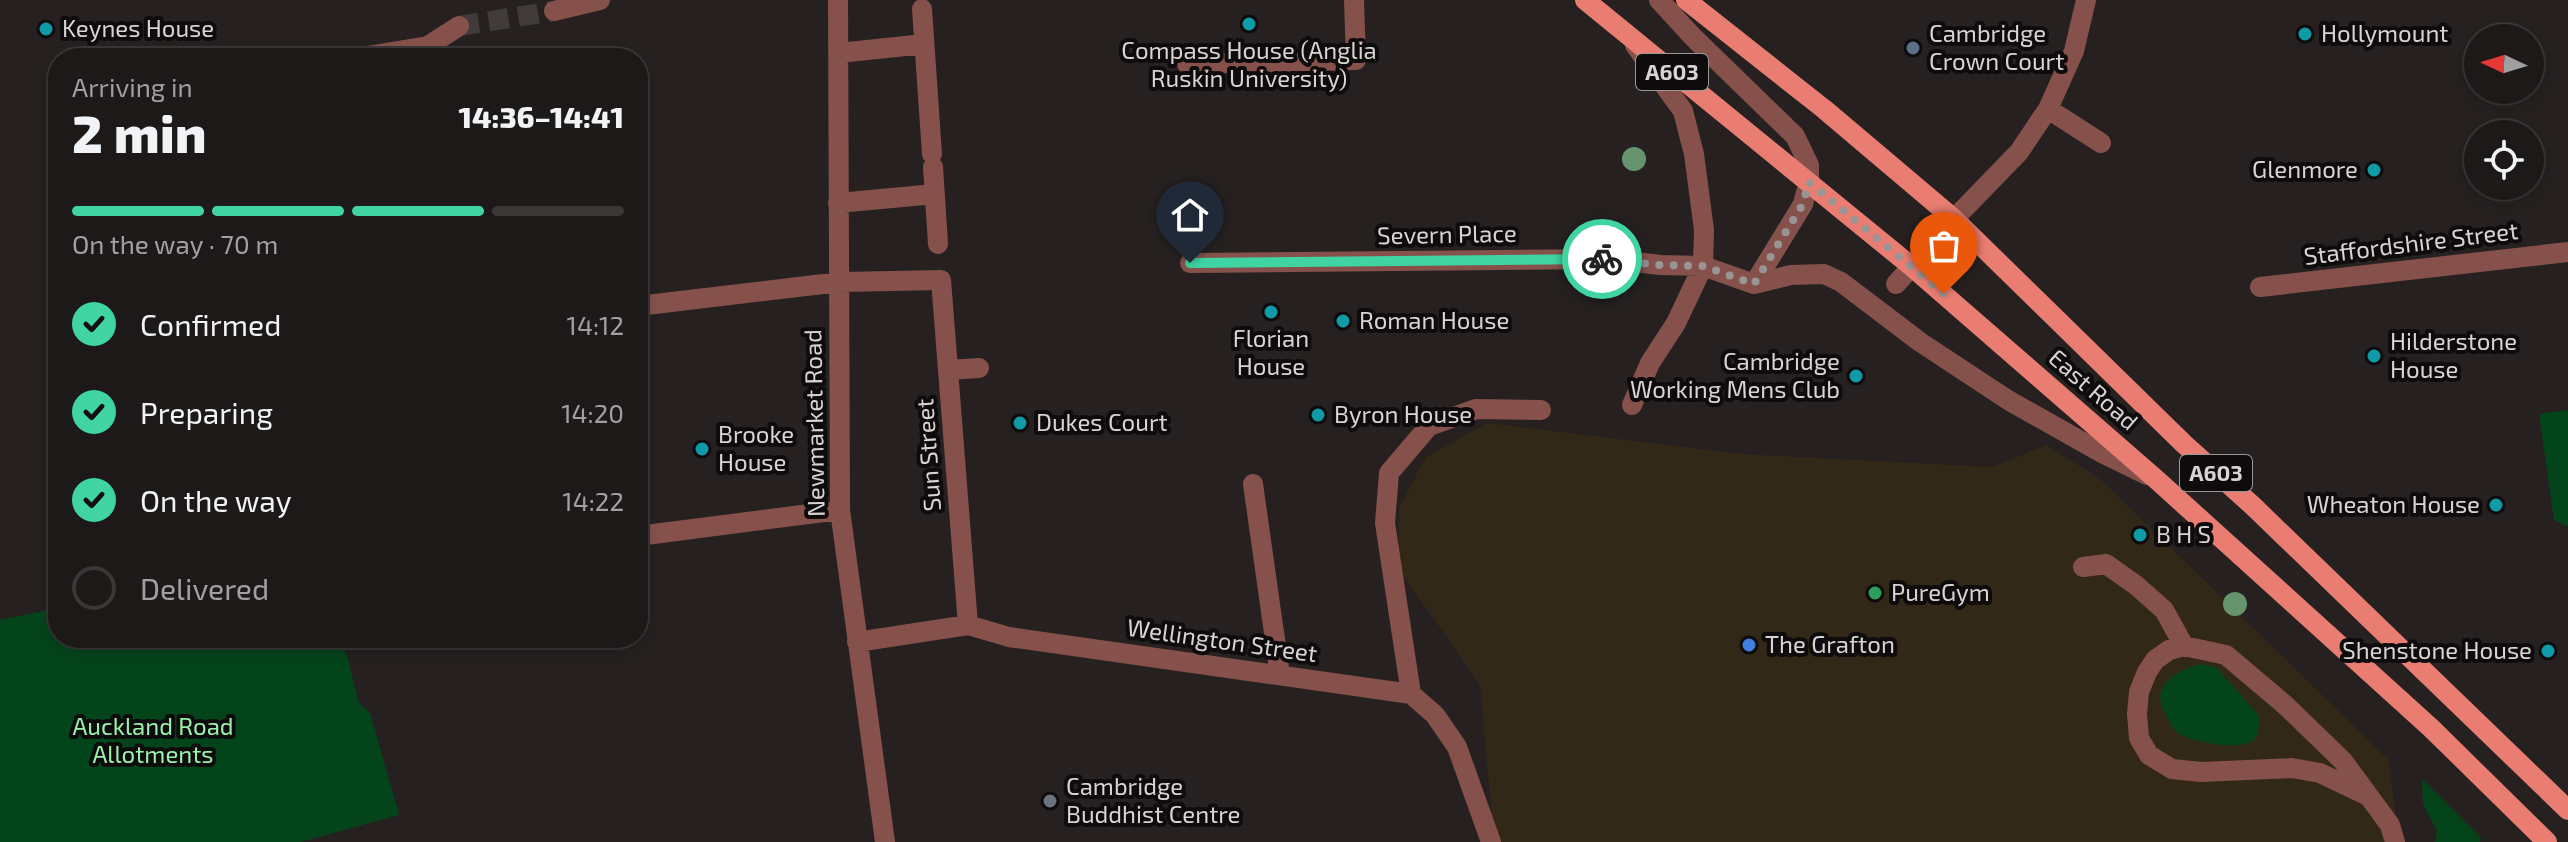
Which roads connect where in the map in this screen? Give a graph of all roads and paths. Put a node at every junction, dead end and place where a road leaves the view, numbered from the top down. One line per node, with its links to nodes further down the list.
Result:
1 (600, 0): 9 (street)
2 (838, 0): 14 (street, Newmarket Road)
3 (1354, 0): 15 (street)
4 (1585, 0): 11 (main road, East Road / A603)
5 (1659, 0): 18 (street)
6 (1686, 0): 21 (main road, East Road / A603)
7 (2086, 0): 16 (street)
8 (922, 9): 12 (street)
9 (554, 11)
10 (459, 26): 13 (street)
11 (1633, 42): 18 (main road, East Road / A603); 25 (street)
12 (924, 44): 14 (street); 19 (street)
13 (416, 48)
14 (839, 53): 20 (street, Newmarket Road)
15 (1187, 64)
16 (2048, 109): 17 (street); 21 (street)
17 (2101, 143)
18 (1809, 182): 26 (main road, East Road / A603); 28 (street)
19 (935, 194): 20 (street); 22 (street)
20 (838, 203): 27 (street, Newmarket Road)
21 (1954, 219): 26 (street); 47 (main road, East Road / A603)
22 (938, 244)
23 (2568, 252): 30 (street, Staffordshire Street)
24 (1190, 263): 25 (street, Severn Place)
25 (1703, 266): 28 (street, Severn Place); 34 (street)
26 (1911, 266): 29 (street); 36 (main road, East Road / A603)
27 (840, 282): 31 (street); 33 (street, Sun Street); 38 (street, Newmarket Road)
28 (1754, 284): 36 (street)
29 (1896, 284)
30 (2260, 287)
31 (648, 305)
32 (979, 368): 33 (street)
33 (948, 370): 41 (street, Sun Street)
34 (1632, 405)
35 (1541, 410): 45 (street)
36 (2157, 480): 51 (main road, East Road / A603)
37 (1253, 484): 44 (street)
38 (840, 510): 39 (street); 42 (street, Newmarket Road)
39 (648, 535)
40 (2083, 567): 43 (street)
41 (968, 625): 42 (street, Wellington Street); 44 (street, Wellington Street)
42 (857, 642): 48 (street, Newmarket Road)
43 (2184, 646): 46 (street); 46 (street)
44 (1280, 675): 45 (street, Wellington Street)
45 (1411, 694): 49 (street)
46 (2366, 795): 50 (street)
47 (2568, 810)
48 (885, 842)
49 (1491, 842)
50 (2395, 842)
51 (2547, 842)

